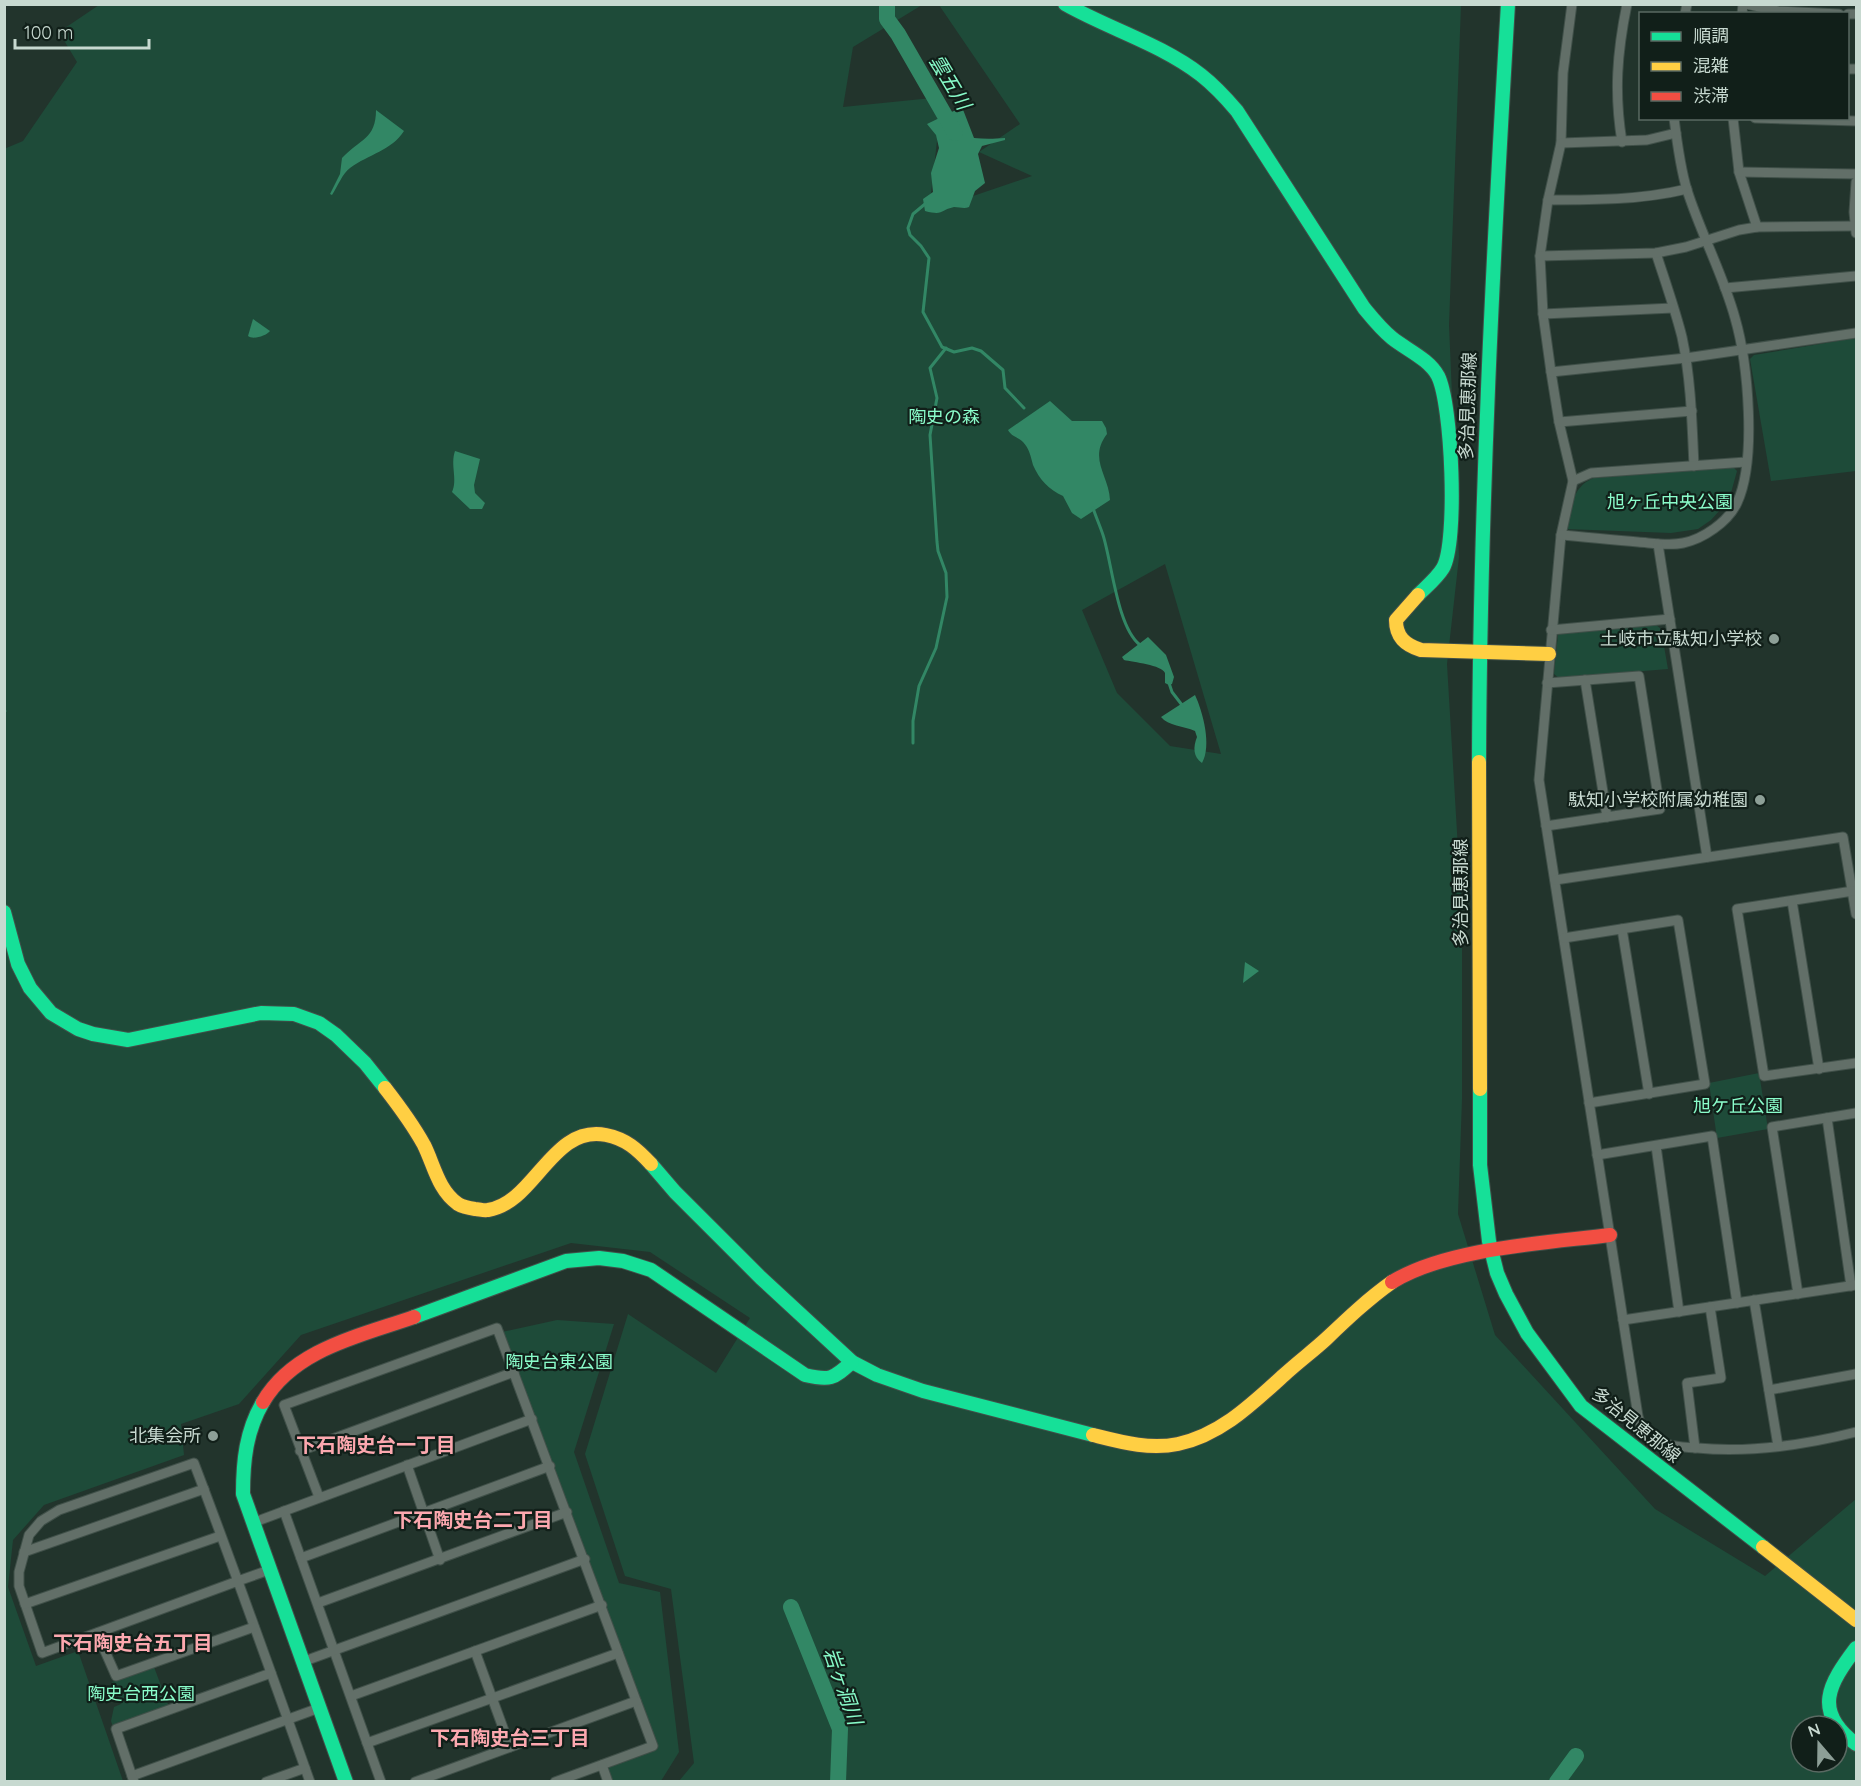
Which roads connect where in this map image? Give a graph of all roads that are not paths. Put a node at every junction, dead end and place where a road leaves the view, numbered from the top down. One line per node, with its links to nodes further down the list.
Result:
1 (1065, 4): 42 (street)
2 (1508, 4): 42 (street, 多治見恵那線)
3 (1572, 4): 13 (street)
4 (1627, 4): 12 (street)
5 (1745, 4): 6 (street)
6 (1798, 12)
7 (1674, 120): 11 (street)
8 (1733, 120): 14 (street)
9 (1823, 120): 10 (street)
10 (1857, 121)
11 (1676, 133): 12 (street); 17 (street)
12 (1622, 142): 13 (street)
13 (1561, 143): 18 (street)
14 (1739, 172): 15 (street); 20 (street)
15 (1857, 174)
16 (1857, 182): 19 (street)
17 (1687, 189): 18 (street); 22 (street)
18 (1548, 200): 24 (street)
19 (1856, 226): 20 (street); 21 (street)
20 (1757, 227): 22 (street)
21 (1857, 233)
22 (1706, 241): 23 (street); 26 (street)
23 (1656, 253): 24 (street); 27 (street)
24 (1540, 256): 28 (street)
25 (1857, 276): 26 (street)
26 (1725, 288): 30 (street)
27 (1673, 308): 28 (street); 31 (street)
28 (1543, 314): 32 (street)
29 (1857, 333): 30 (street)
30 (1743, 349): 31 (street); 35 (street)
31 (1686, 358): 32 (street); 33 (street)
32 (1551, 372): 34 (street)
33 (1692, 411): 34 (street); 36 (street)
34 (1559, 422): 37 (street)
35 (1746, 462): 36 (street); 39 (street)
36 (1694, 466): 37 (street)
37 (1573, 481): 38 (street)
38 (1561, 535): 39 (street); 41 (street)
39 (1658, 544): 40 (street)
40 (1670, 619): 41 (street); 48 (street)
41 (1551, 630): 43 (street)
42 (1480, 653): 43 (street); 65 (street, 多治見恵那線)
43 (1549, 654): 45 (street)
44 (1585, 680): 45 (street); 46 (street); 46 (street)
45 (1547, 683): 47 (street)
46 (1607, 817): 47 (street)
47 (1546, 826): 49 (street)
48 (1707, 857): 49 (street); 50 (street)
49 (1555, 880): 55 (street)
50 (1853, 891): 51 (street); 53 (street)
51 (1792, 901): 57 (street); 57 (street)
52 (4, 912): 73 (street)
53 (1857, 914)
54 (1622, 929): 55 (street); 58 (street); 58 (street)
55 (1564, 938): 59 (street)
56 (1857, 1063): 57 (street)
57 (1819, 1069)
58 (1649, 1094): 59 (street)
59 (1589, 1103): 63 (street)
60 (1857, 1113): 61 (street)
61 (1827, 1118): 66 (street); 67 (street)
62 (1656, 1146): 63 (street); 69 (street); 71 (street)
63 (1597, 1155): 64 (street)
64 (1610, 1235): 65 (street); 72 (street)
65 (1490, 1250): 73 (street); 100 (street, 多治見恵那線)
66 (1854, 1285): 67 (street)
67 (1798, 1294): 68 (street)
68 (1754, 1300): 69 (street); 76 (street)
69 (1737, 1303): 70 (street)
70 (1710, 1307): 71 (street); 80 (street)
71 (1679, 1312): 72 (street)
72 (1623, 1320): 80 (street)
73 (852, 1362): 89 (street)
74 (514, 1372): 77 (street); 81 (street); 81 (street)
75 (1857, 1374): 76 (street)
76 (1769, 1390): 79 (street)
77 (532, 1419): 82 (street); 83 (street)
78 (1857, 1432): 79 (street)
79 (1778, 1446): 80 (street)
80 (1695, 1448)
81 (300, 1451): 85 (street)
82 (407, 1465): 85 (street); 87 (street)
83 (550, 1466): 87 (street); 88 (street)
84 (204, 1489): 90 (street); 91 (street); 91 (street)
85 (319, 1497): 86 (street)
86 (284, 1511): 89 (street); 92 (street)
87 (423, 1512): 92 (street); 94 (street)
88 (567, 1512): 93 (street); 94 (street)
89 (252, 1523): 95 (street)
90 (220, 1536): 96 (street); 98 (street)
91 (24, 1552): 98 (street)
92 (301, 1558): 97 (street)
93 (585, 1559): 99 (street); 104 (street)
94 (440, 1560): 97 (street)
95 (269, 1570): 96 (street); 107 (street)
96 (237, 1581): 101 (street); 102 (street)
97 (318, 1603): 104 (street)
98 (25, 1604): 102 (street)
99 (602, 1605): 105 (street); 106 (street)
100 (1857, 1620)
101 (254, 1627): 102 (street); 108 (street)
102 (97, 1633)
103 (1857, 1648): 115 (street)
104 (334, 1650): 107 (street); 109 (street)
105 (475, 1651): 109 (street); 110 (street)
106 (618, 1653): 110 (street); 111 (street)
107 (302, 1662): 112 (street)
108 (271, 1673): 113 (street); 119 (street)
109 (351, 1696): 114 (street)
110 (492, 1698): 114 (street); 116 (street)
111 (636, 1701): 116 (street); 117 (street)
112 (319, 1708): 113 (street); 123 (street)
113 (288, 1720): 118 (street); 119 (street)
114 (367, 1743): 124 (street)
115 (1857, 1743)
116 (510, 1747): 120 (street)
117 (602, 1765): 125 (street); 126 (street)
118 (305, 1768): 121 (street); 122 (street)
119 (134, 1779)
120 (421, 1780)
121 (266, 1782)
122 (310, 1782)
123 (346, 1782)
124 (381, 1782)
125 (555, 1782)
126 (608, 1782)

